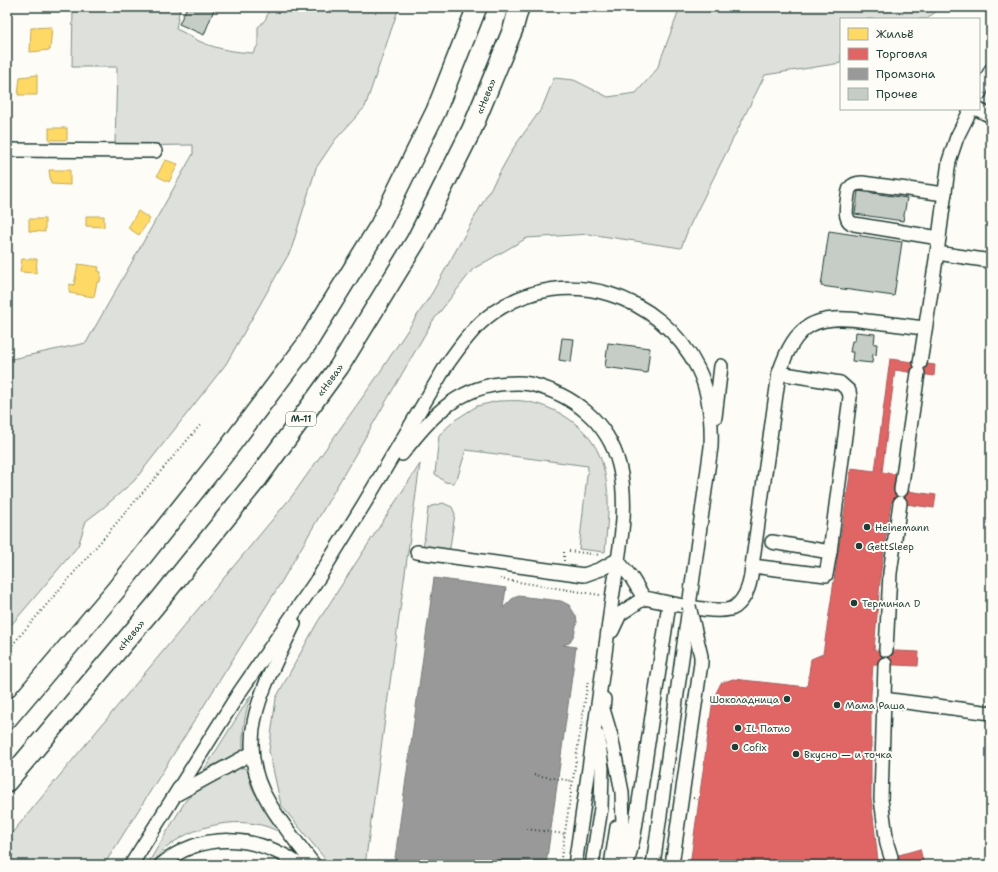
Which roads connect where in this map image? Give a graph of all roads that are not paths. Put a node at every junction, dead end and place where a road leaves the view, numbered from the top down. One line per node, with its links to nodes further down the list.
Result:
1 (477, 7): 36 (highway)
2 (519, 7): 39 (highway, «Нева» / М-11)
3 (991, 70): 4 (street)
4 (980, 92)
5 (971, 110): 10 (street)
6 (979, 110): 7 (street)
7 (991, 116)
8 (7, 150): 9 (street)
9 (155, 151)
10 (945, 194): 11 (street); 11 (street)
11 (939, 238): 12 (street)
12 (937, 253): 13 (street); 14 (street)
13 (991, 261)
14 (925, 328): 16 (street); 18 (street)
15 (721, 366): 17 (street)
16 (779, 373): 23 (street); 25 (street)
17 (711, 446): 20 (street); 29 (street)
18 (901, 490)
19 (900, 503): 31 (street)
20 (364, 504): 24 (street); 26 (street)
21 (772, 542): 23 (street)
22 (417, 552): 24 (street)
23 (830, 552): 25 (street)
24 (618, 560): 27 (street); 30 (street)
25 (752, 566): 28 (street)
26 (319, 577): 38 (street); 41 (street)
27 (644, 598): 28 (street); 30 (street)
28 (669, 604): 51 (street)
29 (690, 606): 52 (street, bridge); 53 (street, bridge)
30 (607, 641): 32 (street)
31 (886, 650)
32 (605, 655): 37 (street); 40 (street)
33 (885, 664): 34 (street)
34 (883, 699): 35 (street); 42 (street)
35 (991, 713)
36 (7, 719)
37 (596, 720): 47 (street); 48 (street)
38 (252, 753): 41 (street); 46 (street)
39 (7, 782)
40 (622, 792): 49 (street); 50 (street)
41 (174, 795): 43 (street)
42 (890, 857)
43 (131, 865)
44 (161, 865): 45 (street)
45 (300, 865)
46 (314, 865)
47 (575, 865)
48 (592, 865)
49 (611, 865)
50 (624, 865)
51 (627, 865)
52 (653, 865)
53 (672, 865)

